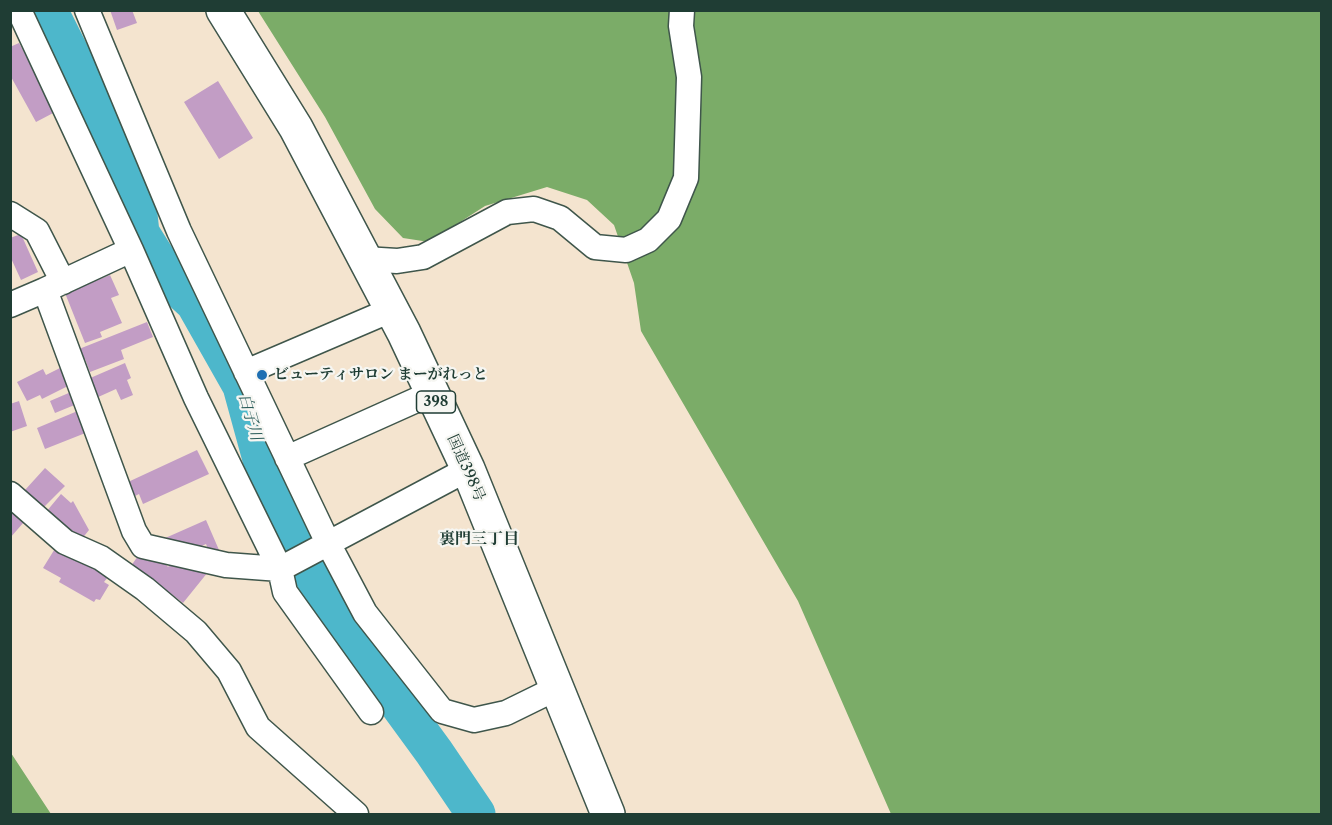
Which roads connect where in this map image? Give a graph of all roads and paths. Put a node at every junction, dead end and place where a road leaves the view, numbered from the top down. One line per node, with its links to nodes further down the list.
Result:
1 (19, 10): 6 (street)
2 (87, 10): 11 (street)
3 (223, 10): 7 (highway, 国道398号 / 398)
4 (682, 10): 7 (street)
5 (10, 214): 8 (street)
6 (130, 250): 8 (street); 17 (street)
7 (364, 259): 10 (highway, 国道398号 / 398)
8 (54, 286): 9 (street); 17 (street)
9 (10, 305)
10 (391, 310): 11 (street); 12 (highway, 国道398号 / 398)
11 (246, 372): 13 (street)
12 (432, 393): 13 (street); 14 (highway, 国道398号 / 398)
13 (287, 458): 16 (street)
14 (468, 469): 16 (street); 18 (highway, 国道398号 / 398)
15 (10, 494): 20 (street)
16 (328, 543): 17 (street); 18 (street)
17 (280, 569): 19 (street)
18 (557, 688): 21 (highway, 国道398号 / 398)
19 (371, 712)
20 (356, 814)
21 (608, 814)

